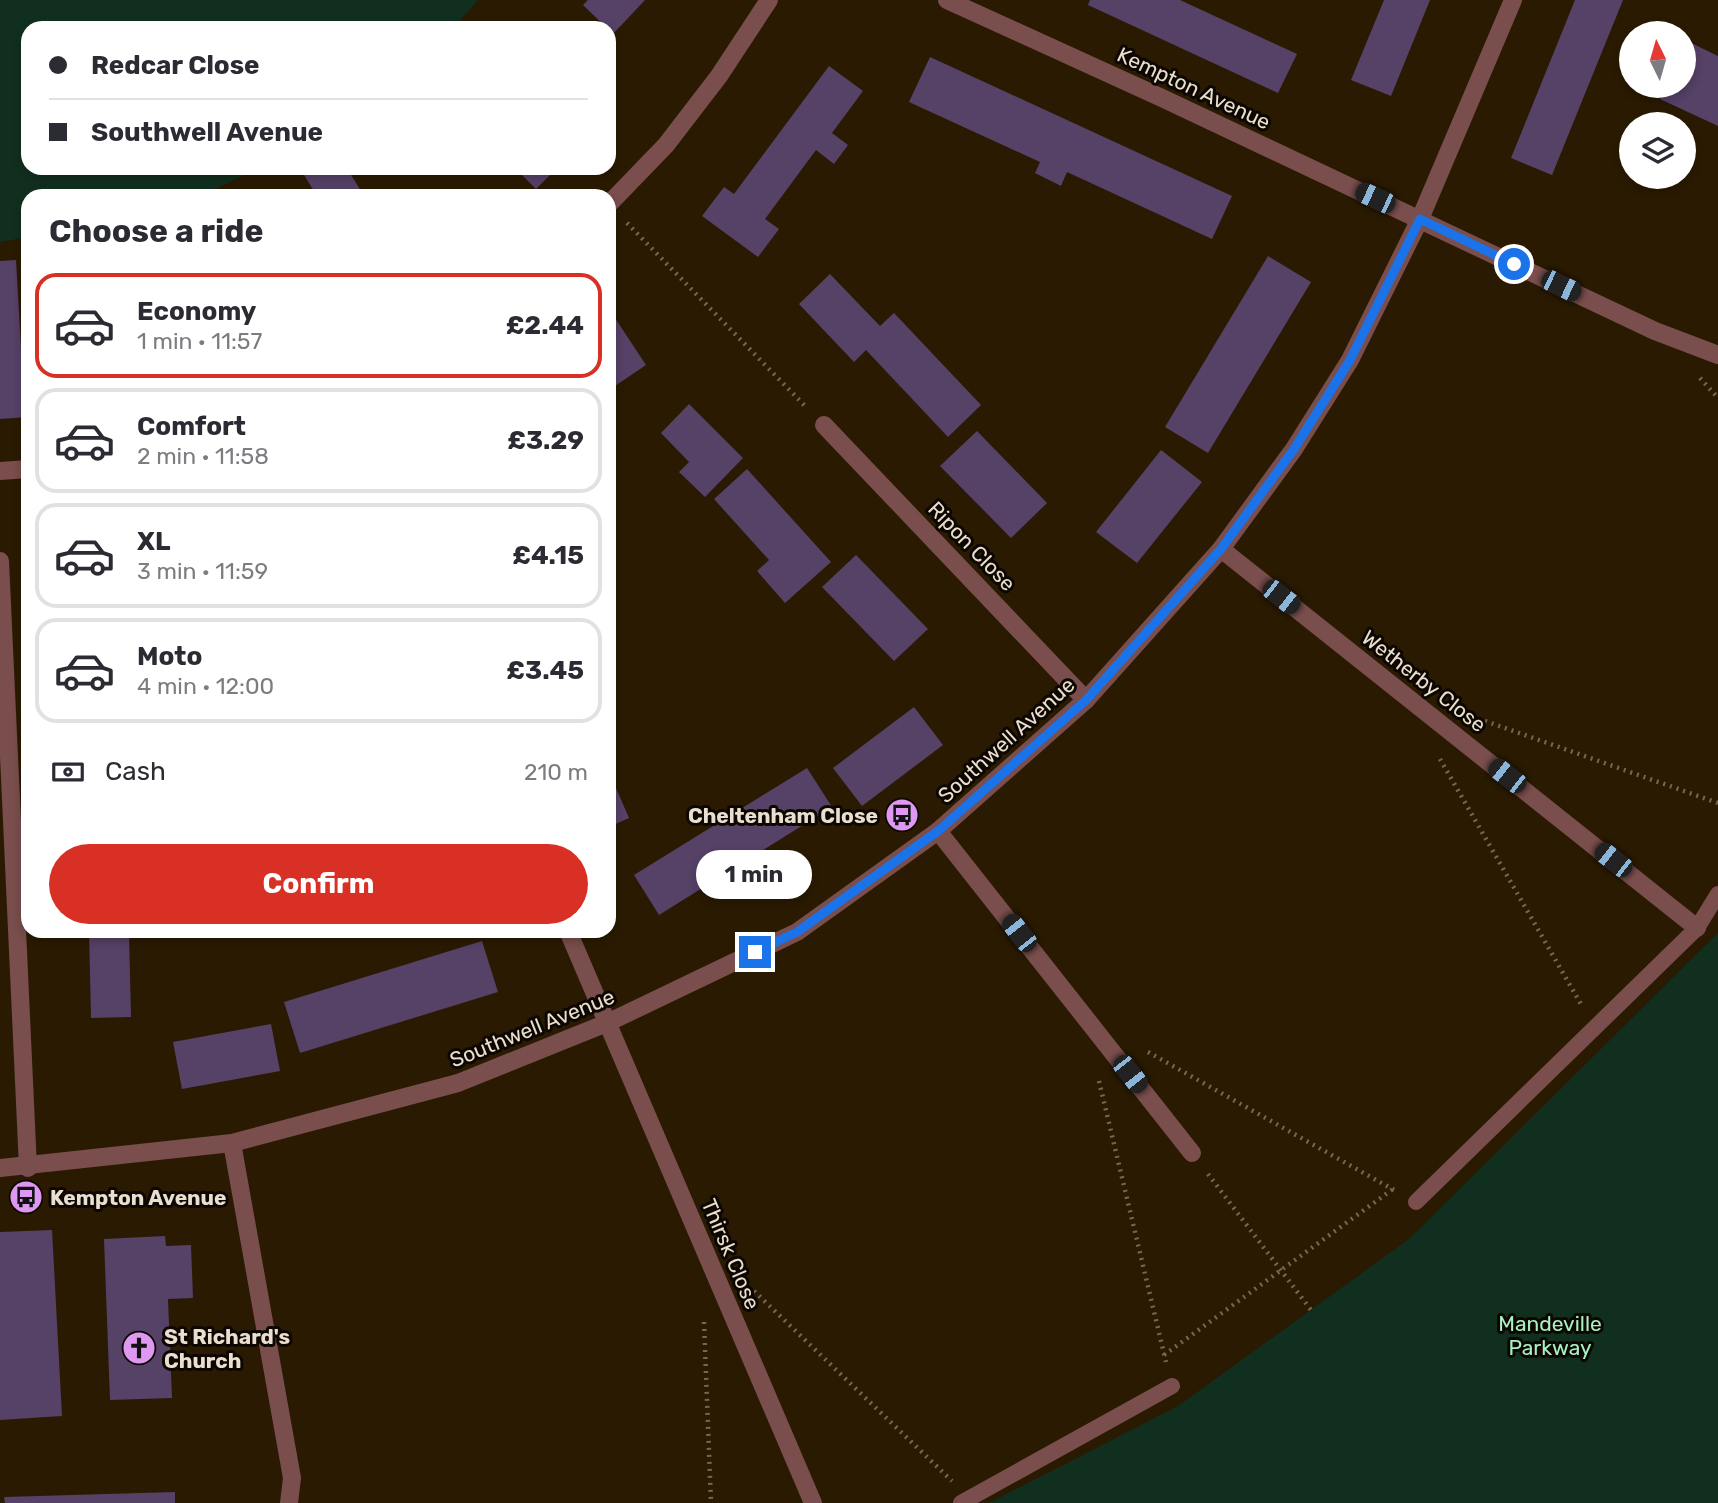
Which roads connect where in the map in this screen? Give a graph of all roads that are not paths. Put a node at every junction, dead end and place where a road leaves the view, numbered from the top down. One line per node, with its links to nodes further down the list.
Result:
1 (769, 0): 4 (street)
2 (947, 0): 5 (street, Kempton Avenue)
3 (1513, 0): 5 (street, Southwell Avenue)
4 (616, 208)
5 (1420, 219): 6 (street, Kempton Avenue); 10 (street, Southwell Avenue)
6 (1718, 355)
7 (824, 425): 12 (street, Ripon Close)
8 (21, 470): 9 (street)
9 (0, 471)
10 (1221, 549): 12 (street, Southwell Avenue); 16 (street, Wetherby Close)
11 (0, 561): 13 (street)
12 (1086, 700): 14 (street, Southwell Avenue)
13 (5, 792): 22 (street)
14 (938, 831): 18 (street, Southwell Avenue); 20 (street)
15 (1718, 894): 16 (lane)
16 (1697, 928): 23 (lane)
17 (571, 938): 18 (street, Thirsk Close)
18 (607, 1023): 19 (street, Southwell Avenue); 26 (street, Thirsk Close)
19 (232, 1143): 22 (street, Southwell Avenue); 25 (street)
20 (1192, 1153)
21 (0, 1168): 22 (street, Southwell Avenue)
22 (28, 1168)
23 (1416, 1202)
24 (1172, 1386): 27 (lane)
25 (289, 1503)
26 (813, 1503)
27 (961, 1503)

